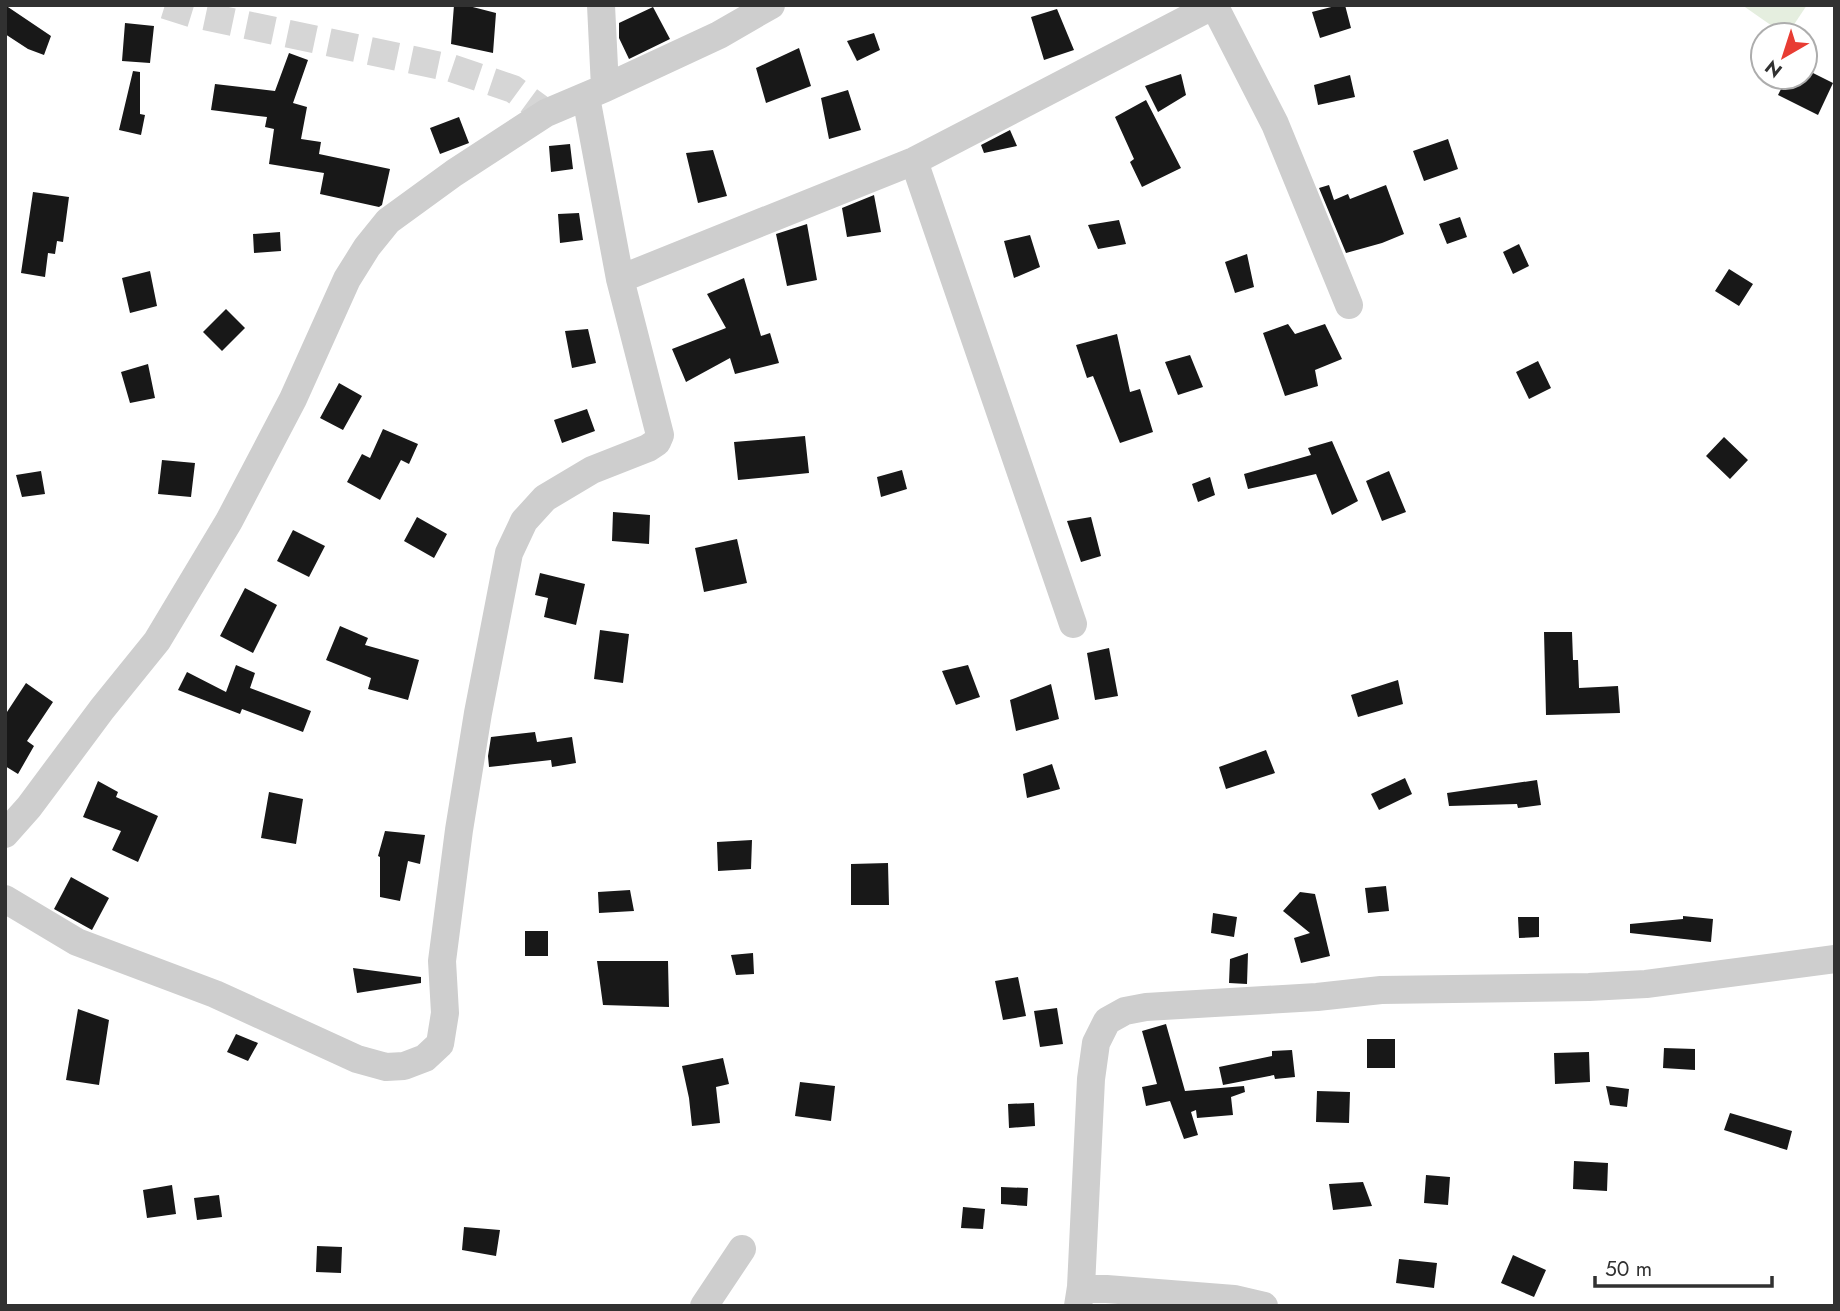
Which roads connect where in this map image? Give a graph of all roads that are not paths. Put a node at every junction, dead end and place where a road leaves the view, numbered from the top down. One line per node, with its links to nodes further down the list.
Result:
1 (601, 5): 4 (street)
2 (771, 5): 4 (street)
3 (1214, 5): 5 (street); 7 (street)
4 (595, 93): 6 (street); 9 (street)
5 (914, 161): 6 (street); 8 (street)
6 (620, 279): 10 (street)
7 (1349, 305)
8 (1073, 624)
9 (5, 834)
10 (5, 899)
11 (1835, 959): 13 (street)
12 (742, 1250): 14 (street)
13 (1079, 1296): 15 (street)
14 (704, 1306)
15 (1264, 1306)

